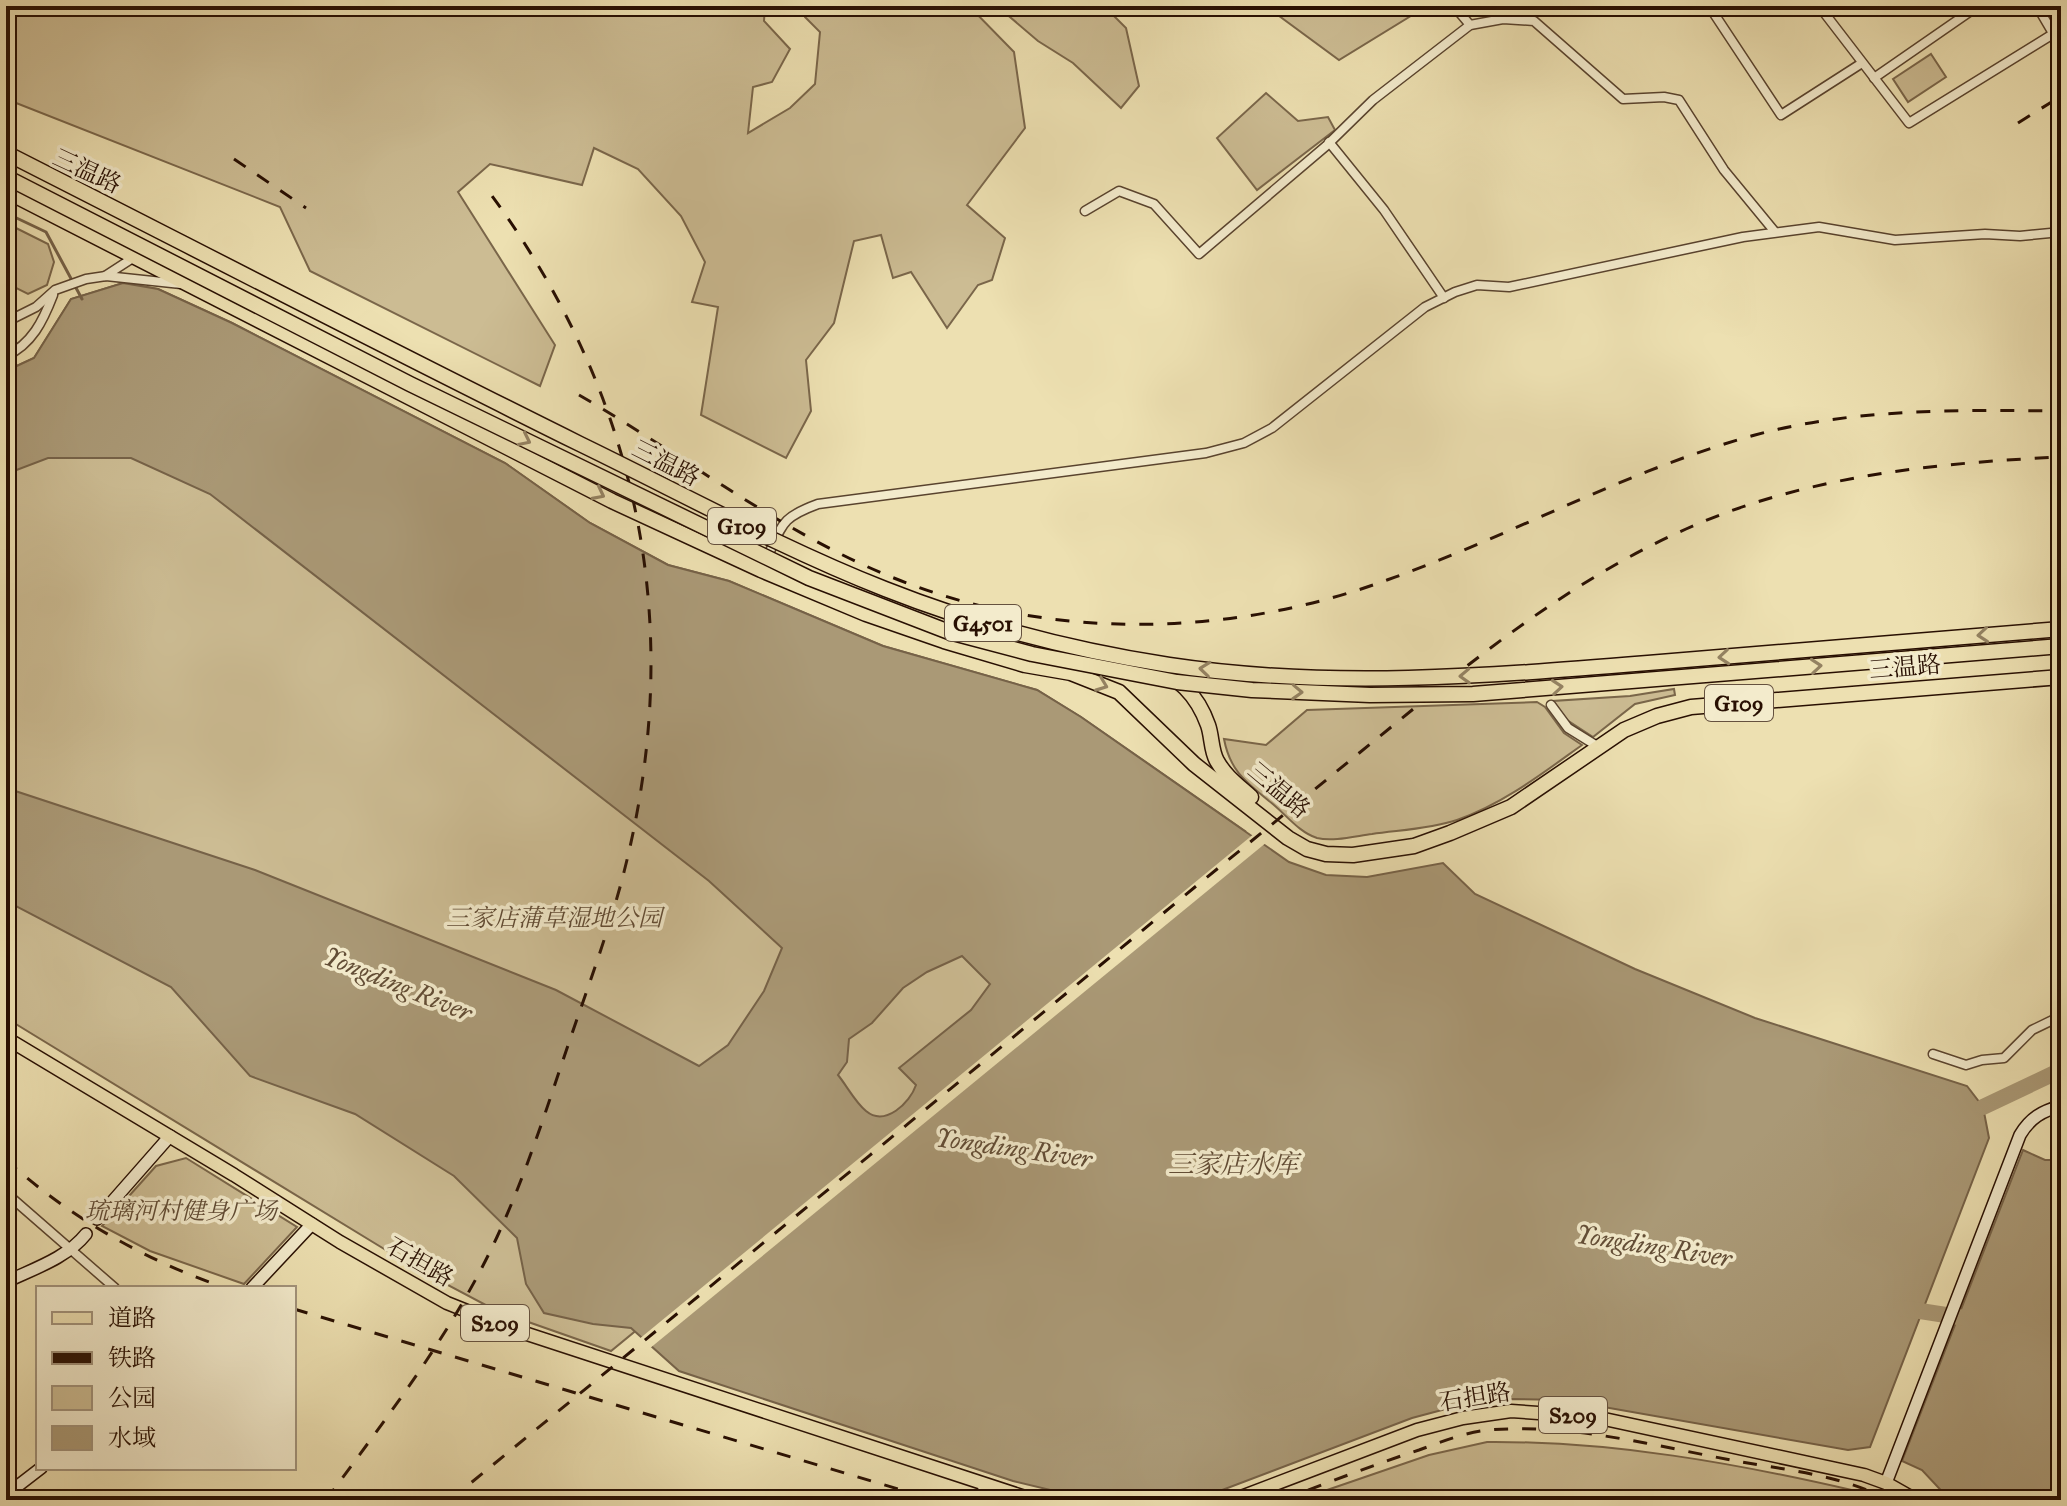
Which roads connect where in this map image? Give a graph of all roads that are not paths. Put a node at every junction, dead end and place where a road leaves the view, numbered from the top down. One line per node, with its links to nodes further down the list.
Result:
1 (1454, 6): 6 (street)
2 (1709, 6): 9 (street)
3 (1819, 6): 9 (street)
4 (1978, 6): 10 (street)
5 (2037, 6): 7 (street)
6 (1470, 25): 11 (street); 16 (street)
7 (2053, 34): 8 (street); 10 (street)
8 (2061, 47)
9 (1862, 63): 10 (street)
10 (1874, 78)
11 (1329, 142): 15 (street); 22 (street)
12 (6, 154): 25 (highway, 三温路 / G109, bridge)
13 (6, 177): 30 (highway, G4501, one-way to 30, bridge)
14 (6, 191): 18 (highway, 三温路 / G109)
15 (1085, 211)
16 (1775, 232): 17 (street); 22 (street)
17 (2061, 232)
18 (136, 256): 19 (street); 20 (highway, 三温路 / G109)
19 (104, 277): 20 (street); 21 (street)
20 (195, 286): 27 (highway, 三温路 / G109, one-way to 27)
21 (55, 290): 23 (street); 24 (street)
22 (1444, 298): 26 (street)
23 (6, 322)
24 (6, 356)
25 (420, 364): 26 (highway, 三温路 / G109); 28 (highway, bridge)
26 (774, 542): 27 (street); 28 (highway, 三温路 / G109)
27 (761, 570): 35 (highway, 三温路 / G109, one-way to 35)
28 (888, 590): 31 (highway, 三温路 / G109)
29 (2061, 629): 31 (highway, one-way to 31, bridge)
30 (2061, 646)
31 (1115, 656): 35 (highway, 三温路 / G109)
32 (2061, 677): 34 (highway, 三温路 / G109)
33 (1551, 705): 34 (street)
34 (1597, 746): 35 (highway, 三温路 / G109)
35 (1450, 833)
36 (2061, 1016): 38 (street)
37 (6, 1038): 40 (main road, 石担路 / S209)
38 (1933, 1054)
39 (2061, 1106): 51 (street)
40 (170, 1136): 42 (street); 43 (main road, 石担路 / S209)
41 (6, 1193): 45 (street)
42 (97, 1219)
43 (312, 1224): 48 (street); 50 (main road, 石担路 / S209)
44 (86, 1234): 45 (street)
45 (70, 1250): 46 (street); 47 (street)
46 (8, 1280)
47 (113, 1286)
48 (254, 1286)
49 (38, 1470): 52 (street)
50 (981, 1483): 53 (street); 54 (main road, 石担路 / S209)
51 (1886, 1483): 55 (main road, 石担路 / S209); 56 (main road, 石担路 / S209)
52 (6, 1495)
53 (986, 1500)
54 (1034, 1500)
55 (1233, 1500)
56 (1916, 1500)

